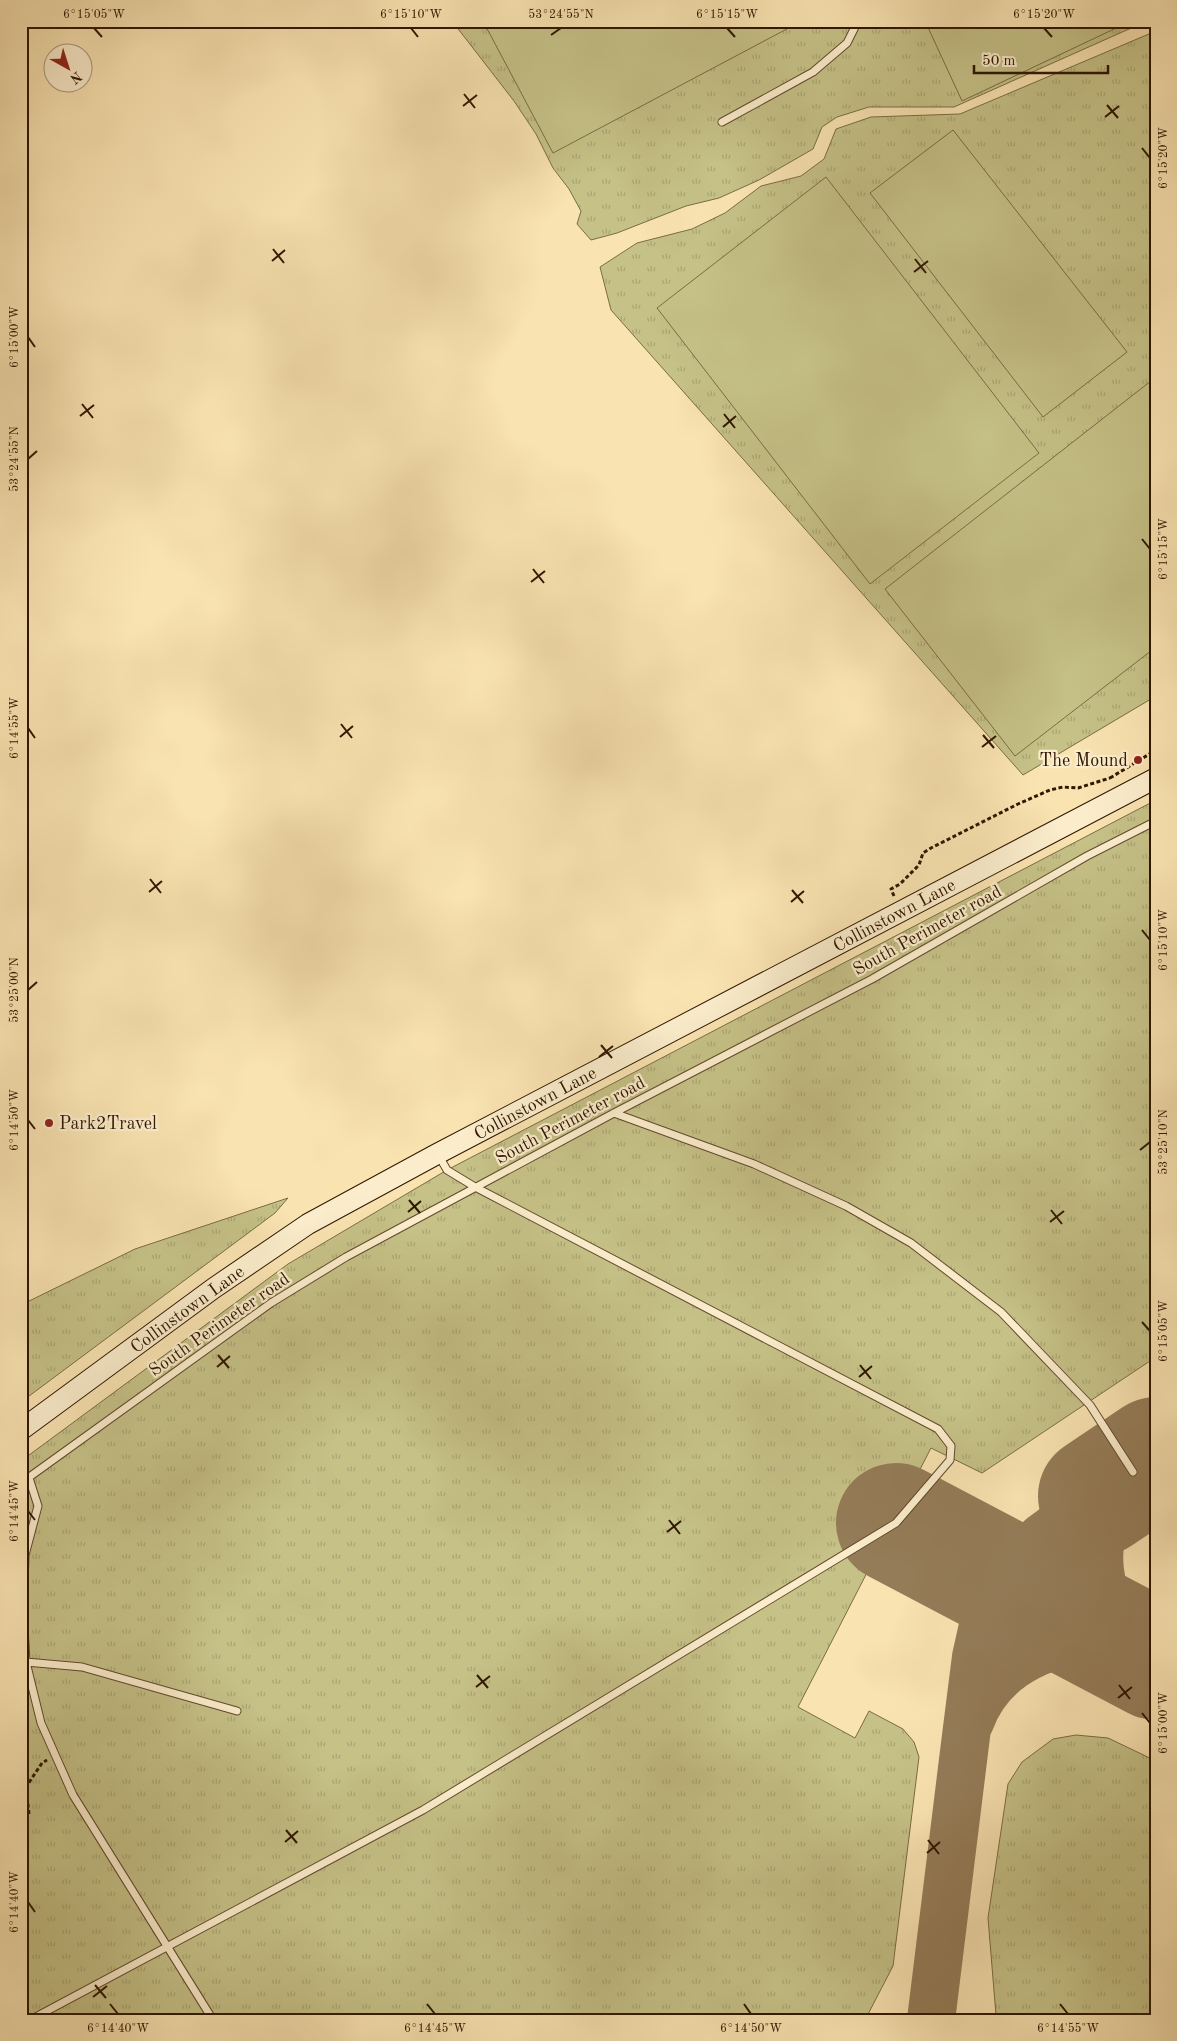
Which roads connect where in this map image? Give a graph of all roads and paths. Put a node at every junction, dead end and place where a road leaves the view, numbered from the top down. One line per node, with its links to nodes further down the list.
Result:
1 (858, 21): 2 (lane)
2 (722, 122)
3 (1110, 778): 6 (path)
4 (1156, 778): 8 (street, Collinstown Lane)
5 (1156, 821): 7 (lane, South Perimeter road)
6 (897, 897)
7 (614, 1113): 9 (lane, South Perimeter road); 11 (lane)
8 (437, 1154): 9 (lane); 10 (street, Collinstown Lane)
9 (475, 1187): 12 (lane, South Perimeter road); 18 (lane)
10 (21, 1430)
11 (1133, 1472)
12 (28, 1478): 13 (lane, South Perimeter road); 14 (lane)
13 (21, 1483)
14 (26, 1662): 15 (lane); 16 (lane)
15 (237, 1711)
16 (55, 1755): 17 (path); 18 (lane)
17 (29, 1814)
18 (166, 1946): 19 (lane); 20 (lane)
19 (30, 2020)
20 (213, 2020)

